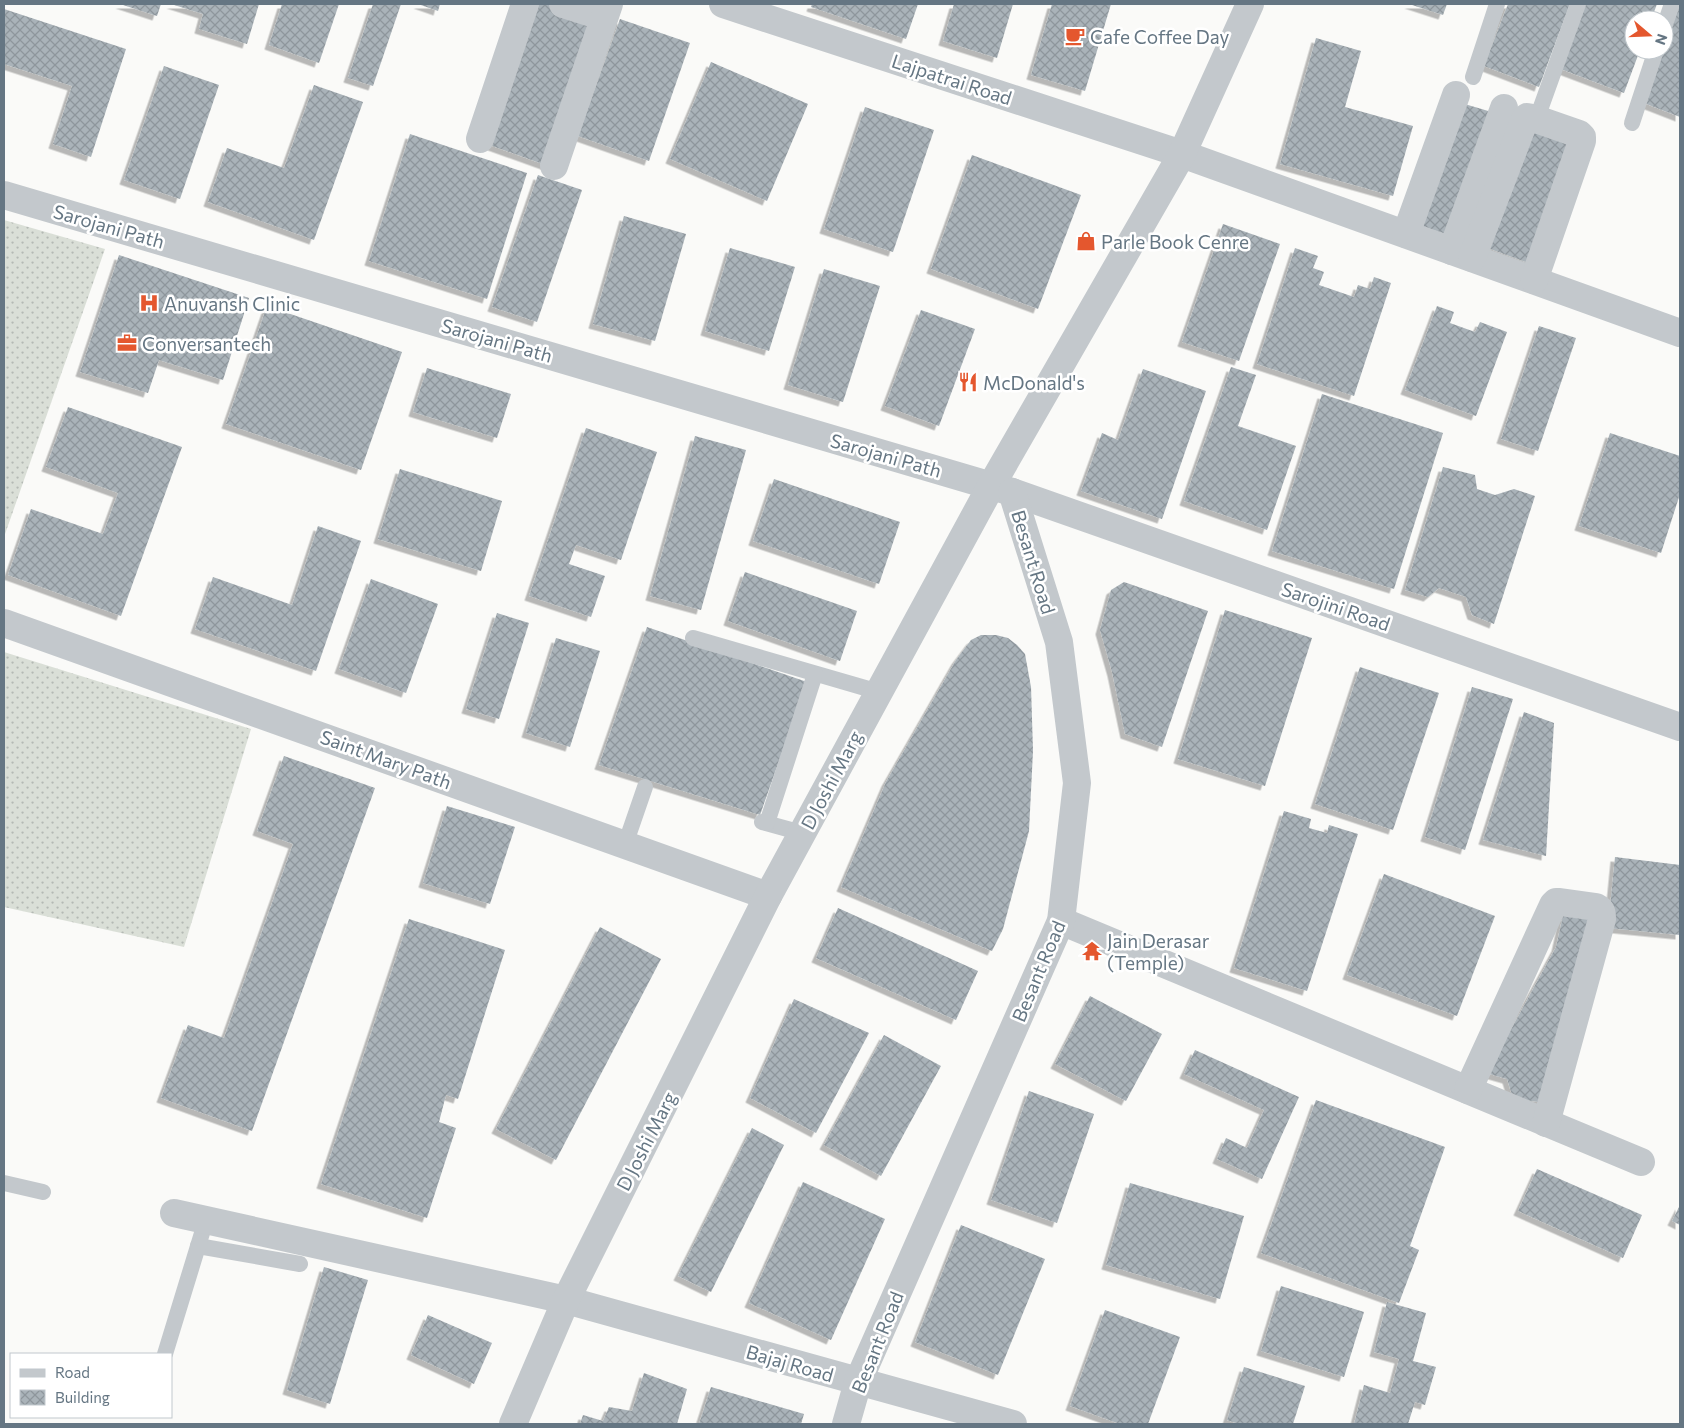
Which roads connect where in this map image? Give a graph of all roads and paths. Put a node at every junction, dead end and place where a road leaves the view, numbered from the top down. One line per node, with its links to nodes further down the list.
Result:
1 (525, 4): 13 (street)
2 (564, 4): 7 (street)
3 (723, 4): 14 (street, Lajpatrai Road)
4 (1250, 4): 14 (street, D Joshi Marg)
5 (1497, 4): 9 (lane)
6 (1578, 4): 10 (lane)
7 (606, 10): 15 (street)
8 (1653, 60): 12 (lane)
9 (1464, 86): 17 (street)
10 (1541, 107)
11 (1504, 108): 18 (street)
12 (1632, 123)
13 (480, 139)
14 (1182, 154): 17 (street, Lajpatrai Road); 21 (street, D Joshi Marg)
15 (554, 166)
16 (4, 195): 21 (street, Sarojani Path)
17 (1408, 229): 18 (street, Lajpatrai Road)
18 (1464, 250): 19 (street, Lajpatrai Road); 19 (street)
19 (1535, 276): 20 (street, Lajpatrai Road)
20 (1680, 333)
21 (1001, 489): 25 (street, D Joshi Marg); 26 (street, Sarojini Road); 31 (street, Besant Road)
22 (4, 623): 29 (street, Saint Mary Path)
23 (693, 638): 24 (lane)
24 (815, 674): 25 (lane); 28 (lane)
25 (879, 692): 28 (street, D Joshi Marg)
26 (1680, 727)
27 (645, 787): 29 (lane)
28 (802, 833): 30 (street, D Joshi Marg)
29 (625, 845): 30 (street, Saint Mary Path)
30 (768, 896): 41 (street, D Joshi Marg)
31 (1061, 921): 32 (street); 43 (street, Besant Road)
32 (1469, 1086): 33 (street); 33 (street)
33 (1548, 1118): 34 (street)
34 (1641, 1162)
35 (4, 1183): 36 (lane)
36 (43, 1192)
37 (174, 1213): 38 (street, Bajaj Road)
38 (206, 1220): 39 (lane); 41 (street, Bajaj Road)
39 (198, 1246): 40 (lane); 42 (lane)
40 (300, 1264)
41 (566, 1300): 43 (street, Bajaj Road); 44 (street, D Joshi Marg)
42 (165, 1353)
43 (858, 1382): 45 (street, Besant Road); 46 (street, Bajaj Road)
44 (513, 1424)
45 (846, 1424)
46 (1013, 1424)

